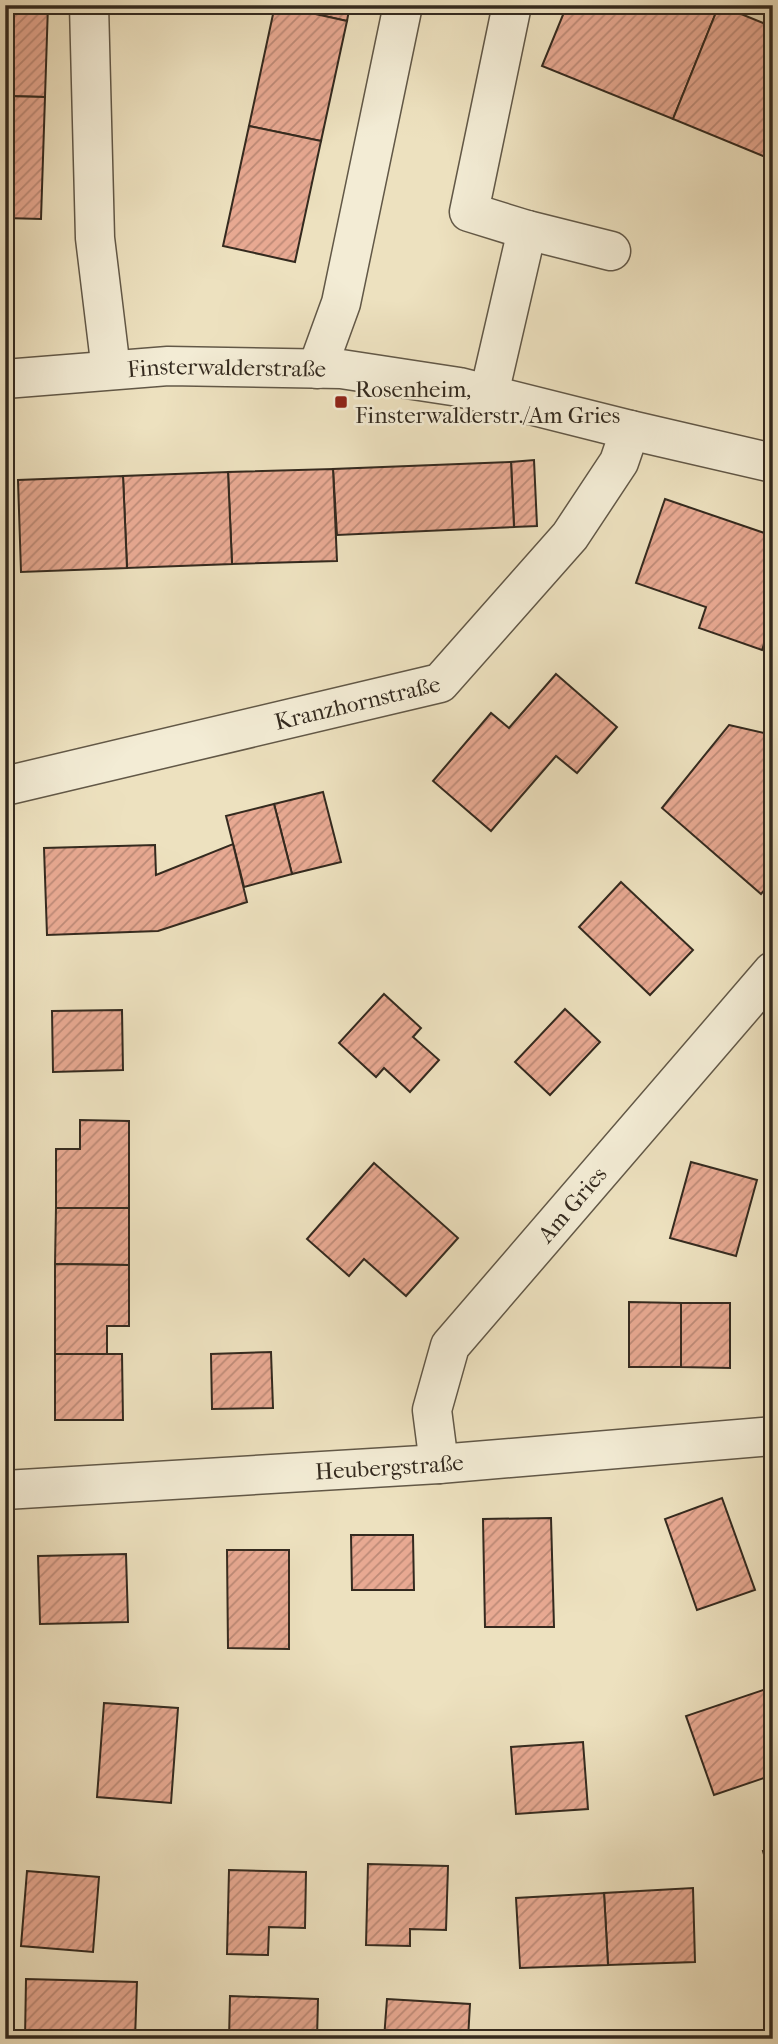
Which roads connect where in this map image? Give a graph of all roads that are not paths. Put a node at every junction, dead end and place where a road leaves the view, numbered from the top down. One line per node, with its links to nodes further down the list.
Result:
1 (89, 5): 7 (street)
2 (403, 5): 6 (street)
3 (512, 5): 4 (street)
4 (527, 230): 5 (street); 9 (street)
5 (611, 251)
6 (317, 369): 7 (street, Finsterwalderstraße); 9 (street, Finsterwalderstraße)
7 (111, 370): 8 (street, Finsterwalderstraße)
8 (5, 379)
9 (489, 394): 10 (street, Finsterwalderstraße)
10 (631, 430): 11 (street, Finsterwalderstraße); 12 (street, Kranzhornstraße)
11 (773, 463)
12 (5, 786)
13 (773, 971): 15 (street, Am Gries)
14 (773, 1436): 15 (street, Heubergstraße)
15 (439, 1464): 16 (street, Heubergstraße)
16 (5, 1490)

